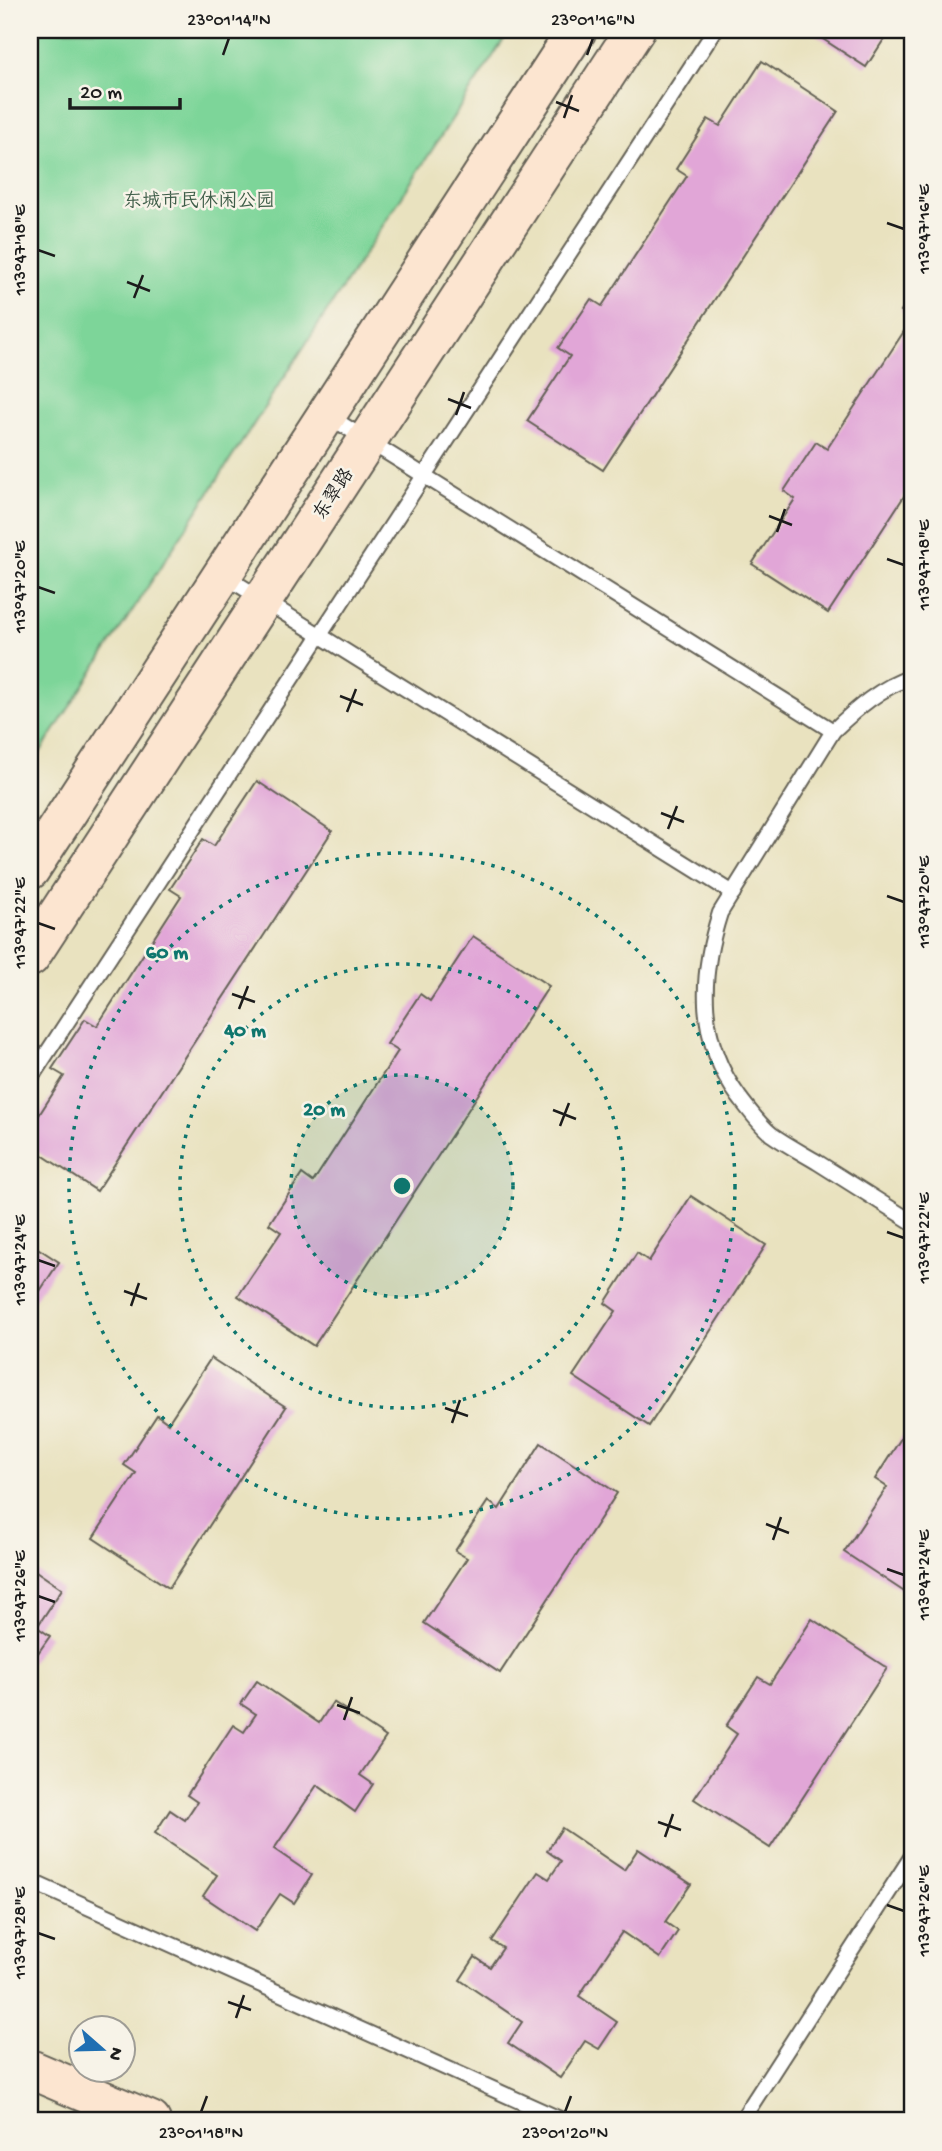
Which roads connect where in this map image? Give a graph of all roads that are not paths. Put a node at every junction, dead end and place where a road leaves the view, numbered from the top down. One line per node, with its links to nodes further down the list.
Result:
1 (577, 30): 4 (street)
2 (635, 30): 5 (street, 东翠路)
3 (715, 30): 6 (lane)
4 (326, 415): 5 (lane); 7 (street)
5 (367, 440): 6 (lane); 8 (street, 东翠路)
6 (424, 476): 9 (lane); 11 (lane)
7 (222, 574): 8 (lane); 12 (street)
8 (263, 599): 9 (lane); 14 (street, 东翠路)
9 (320, 635): 13 (lane); 15 (lane)
10 (912, 677): 11 (lane)
11 (833, 731): 13 (lane)
12 (30, 870)
13 (733, 893): 16 (lane)
14 (30, 957)
15 (30, 1079)
16 (912, 1222)
17 (912, 1856): 22 (lane)
18 (30, 1881): 21 (lane)
19 (30, 2068): 20 (street)
20 (151, 2121)
21 (564, 2121)
22 (741, 2121)

